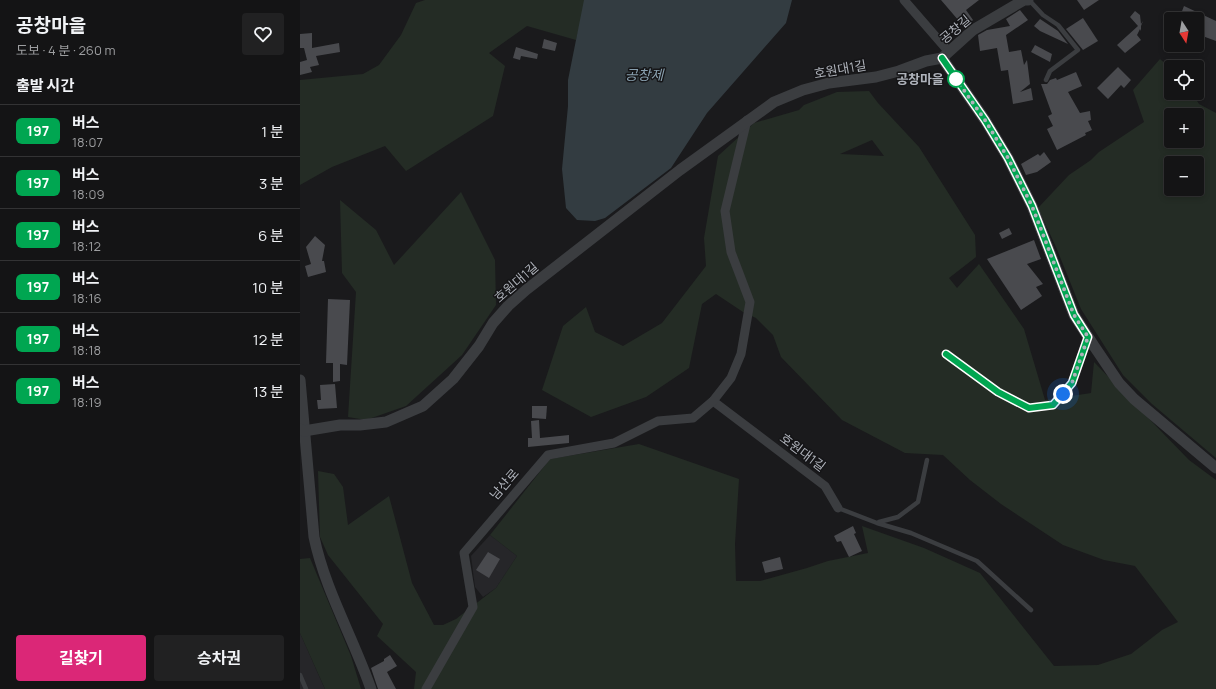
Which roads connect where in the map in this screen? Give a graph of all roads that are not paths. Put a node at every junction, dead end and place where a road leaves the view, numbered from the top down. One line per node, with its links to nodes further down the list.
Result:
1 (904, 0): 3 (street)
2 (1028, 0): 3 (street, 공창길); 4 (lane)
3 (946, 55): 5 (street, 호원대1길); 6 (street)
4 (1046, 80)
5 (747, 120): 9 (street); 10 (street, 호원대1길)
6 (1088, 337): 7 (lane); 12 (street)
7 (946, 354)
8 (300, 380): 10 (street)
9 (712, 401): 13 (street, 호원대1길); 19 (street, 남산로)
10 (302, 430): 18 (street)
11 (927, 460): 14 (lane)
12 (1216, 468)
13 (838, 508): 14 (lane)
14 (877, 523): 15 (lane)
15 (1031, 610)
16 (300, 675): 17 (lane)
17 (306, 689)
18 (371, 689)
19 (426, 689)

